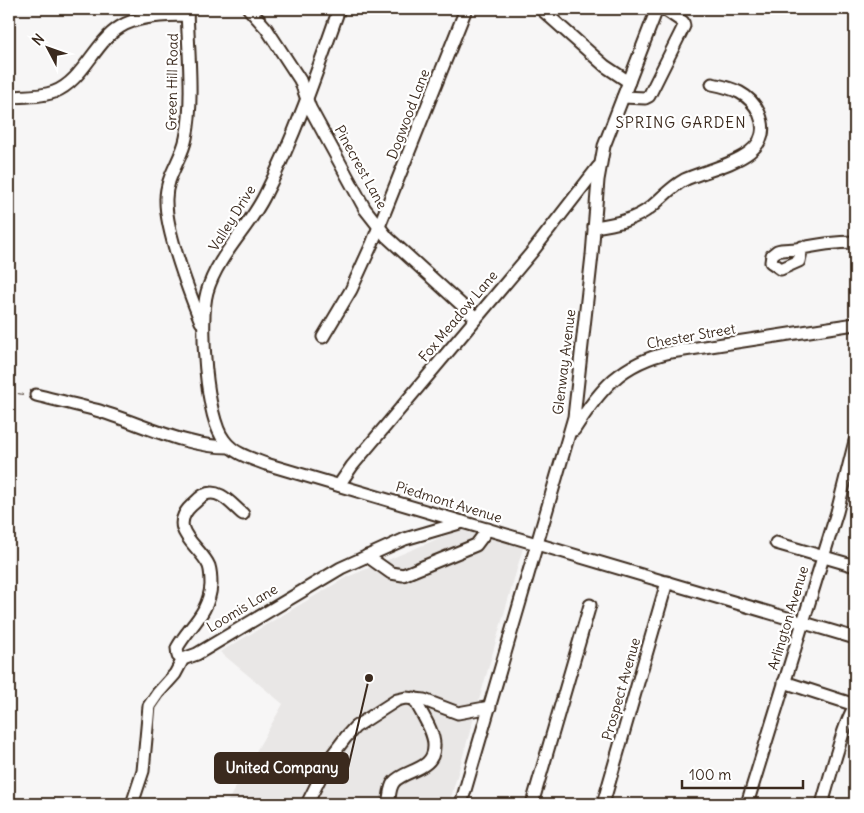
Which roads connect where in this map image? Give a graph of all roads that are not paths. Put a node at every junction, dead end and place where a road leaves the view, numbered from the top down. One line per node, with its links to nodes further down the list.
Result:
1 (249, 9): 12 (street, Pinecrest Lane)
2 (339, 9): 12 (street, Valley Drive)
3 (466, 9): 15 (street, Dogwood Lane)
4 (540, 9): 8 (street)
5 (657, 9): 8 (street, Glenway Avenue)
6 (664, 9): 11 (street)
7 (187, 12): 10 (street); 20 (street, Green Hill Road)
8 (629, 82): 11 (street, Glenway Avenue)
9 (712, 84): 14 (street)
10 (9, 97)
11 (623, 97): 13 (street, Glenway Avenue)
12 (307, 98): 15 (street, Pinecrest Lane); 20 (street, Valley Drive)
13 (600, 165): 14 (street, Glenway Avenue); 18 (street, Fox Meadow Lane)
14 (594, 227): 23 (street, Glenway Avenue)
15 (379, 228): 18 (street, Pinecrest Lane); 21 (street, Dogwood Lane)
16 (855, 242): 17 (street)
17 (802, 247)
18 (476, 318): 26 (street, Fox Meadow Lane)
19 (855, 324): 23 (street, Chester Street)
20 (202, 326): 25 (street, Valley Drive)
21 (323, 338)
22 (36, 395): 25 (street, Piedmont Avenue)
23 (567, 441): 31 (street, Glenway Avenue)
24 (855, 441): 33 (street, Arlington Avenue)
25 (230, 447): 26 (street, Piedmont Avenue)
26 (339, 485): 28 (street, Piedmont Avenue)
27 (243, 514): 39 (street)
28 (463, 522): 29 (street, Piedmont Avenue); 32 (street, Loomis Lane)
29 (488, 530): 31 (street, Piedmont Avenue); 32 (street)
30 (776, 543): 33 (street)
31 (538, 544): 35 (street, Piedmont Avenue); 43 (street, Glenway Avenue)
32 (367, 556): 39 (street, Loomis Lane)
33 (823, 556): 34 (street); 37 (street, Arlington Avenue)
34 (855, 566)
35 (667, 582): 37 (street, Piedmont Avenue); 49 (street, Prospect Avenue)
36 (590, 605): 48 (street)
37 (802, 623): 38 (street, Piedmont Avenue); 40 (street, Arlington Avenue)
38 (855, 638)
39 (183, 659): 44 (street)
40 (784, 682): 42 (street); 50 (street, Arlington Avenue)
41 (414, 698): 43 (street); 45 (street); 46 (street)
42 (855, 706): 51 (street)
43 (490, 707): 47 (street, Glenway Avenue)
44 (132, 804)
45 (307, 804)
46 (388, 804)
47 (461, 804)
48 (532, 804)
49 (603, 804)
50 (747, 804)
51 (822, 804)

